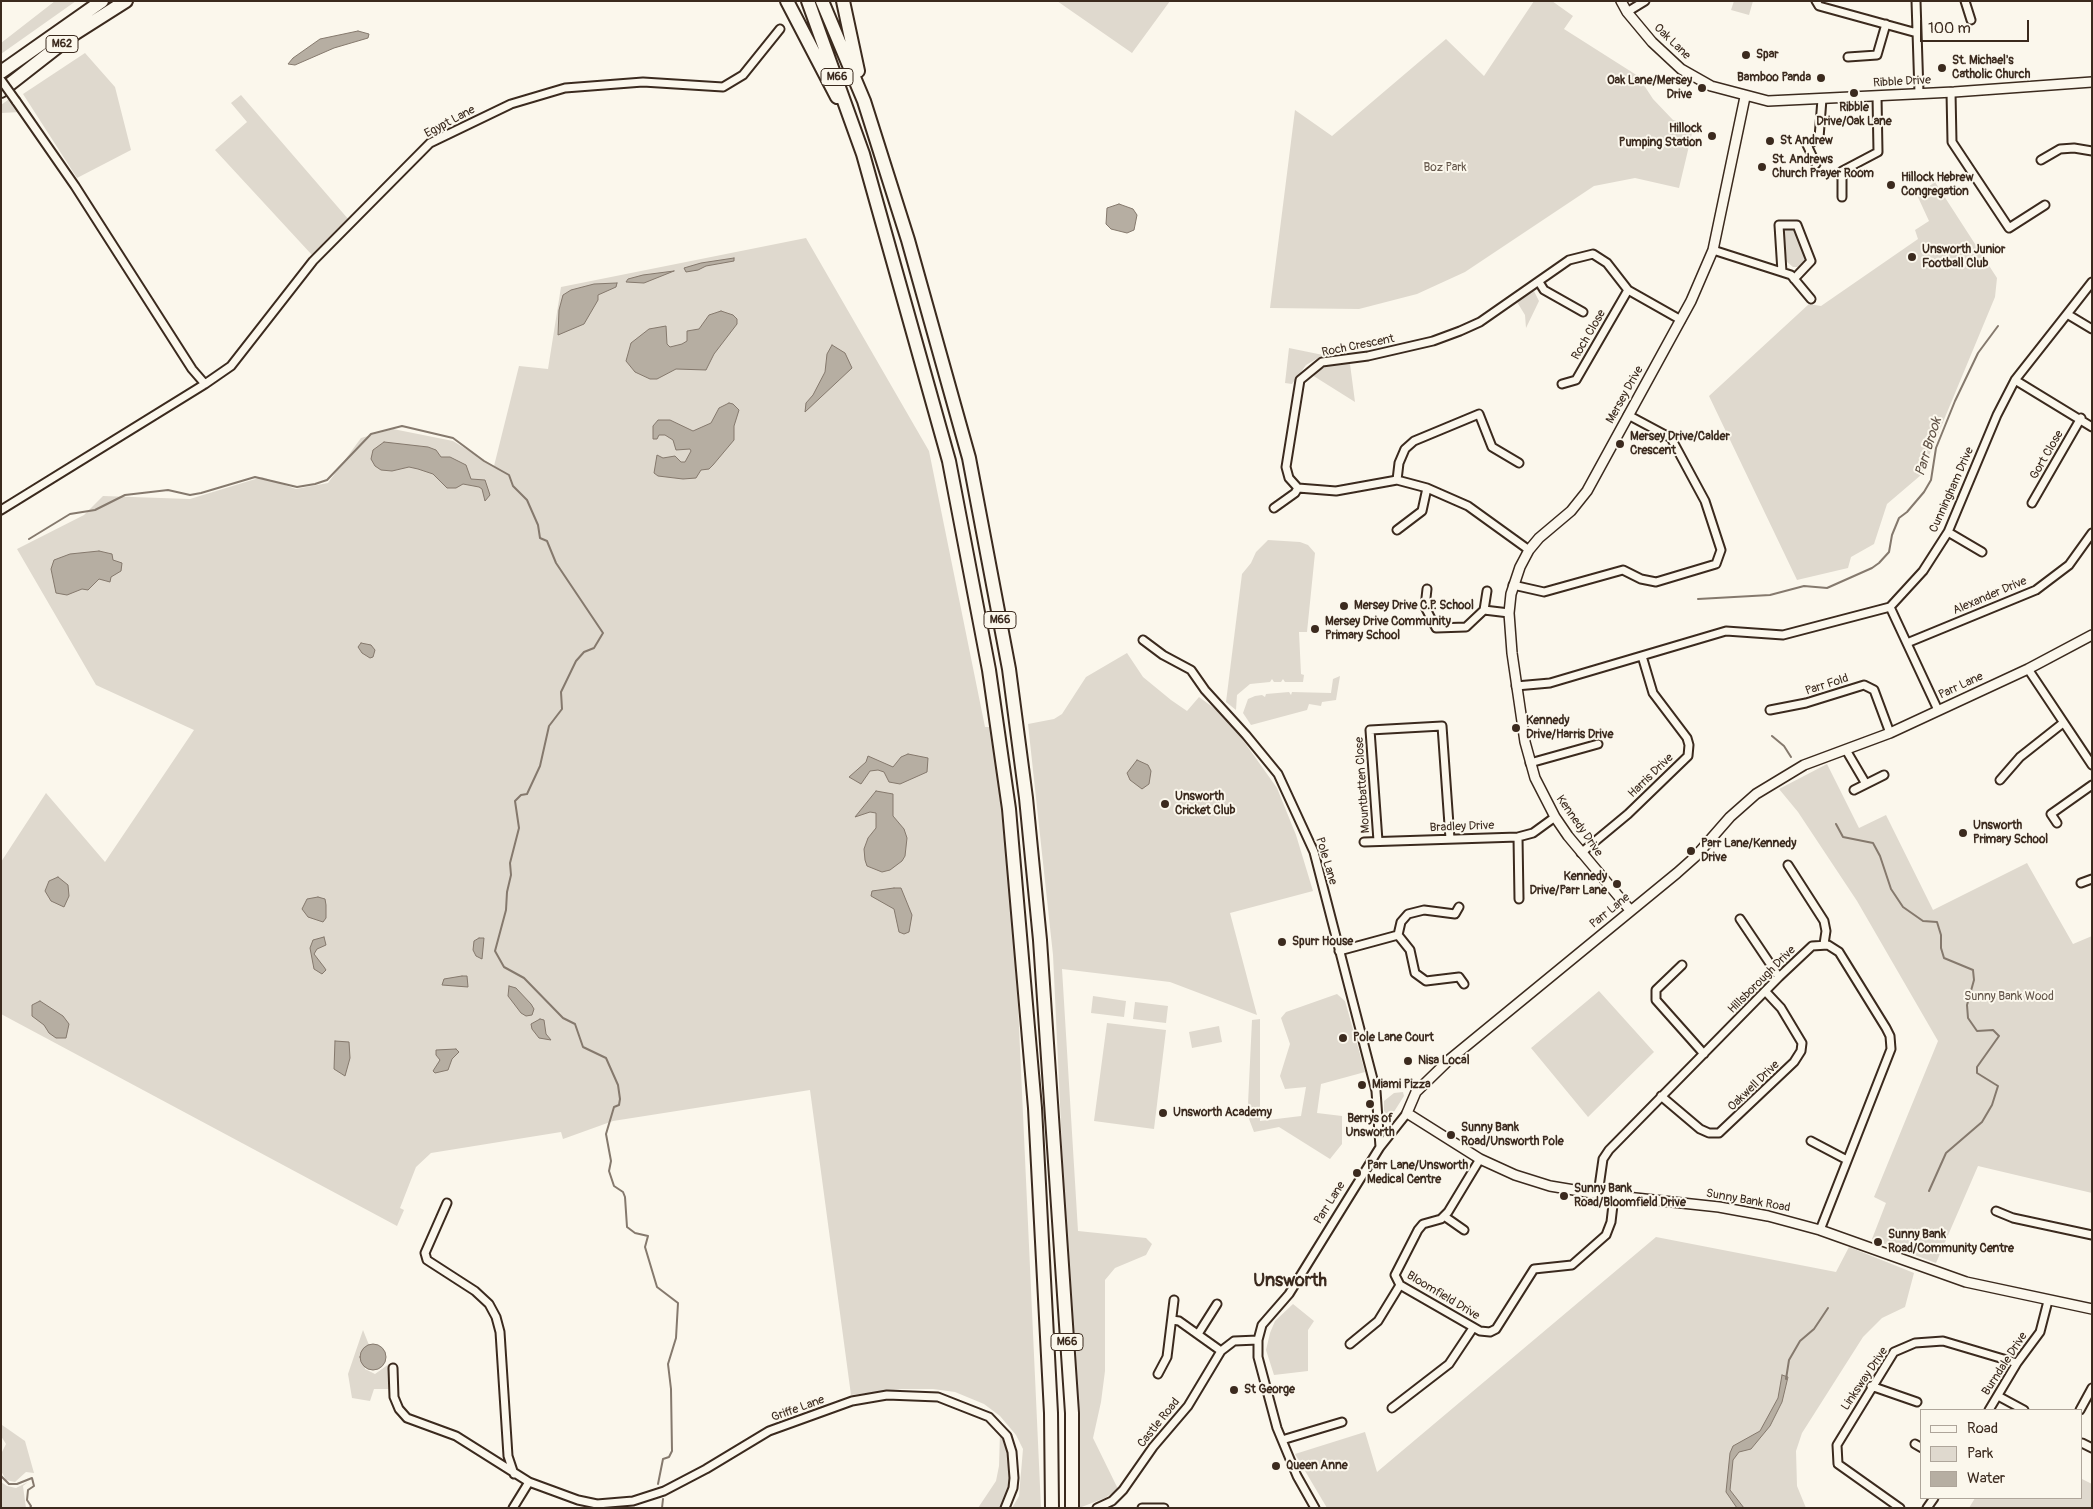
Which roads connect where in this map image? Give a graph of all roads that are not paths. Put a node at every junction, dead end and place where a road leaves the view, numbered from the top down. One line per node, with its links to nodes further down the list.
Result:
1 (102, 1): 18 (highway, M62)
2 (126, 1): 21 (highway, M62)
3 (787, 1): 29 (highway)
4 (808, 1): 29 (highway, M66)
5 (822, 1): 27 (highway, M66)
6 (843, 1): 27 (highway, M66)
7 (1621, 1): 12 (street, Oak Lane)
8 (1645, 1): 12 (street)
9 (1816, 1): 14 (street)
10 (1916, 1): 16 (street)
11 (1965, 1): 13 (street)
12 (1627, 12): 25 (street, Oak Lane)
13 (1971, 20)
14 (1886, 24): 16 (street); 17 (street)
15 (780, 29): 46 (street, Egypt Lane)
16 (1917, 33): 23 (street)
17 (1848, 57)
18 (1, 72)
19 (1, 80): 46 (street, bridge)
20 (2092, 82): 22 (street, Ribble Drive)
21 (1, 91)
22 (1951, 92): 23 (street, Ribble Drive); 33 (street)
23 (1919, 93): 24 (street, Ribble Drive)
24 (1877, 96): 26 (street, Ribble Drive); 32 (street)
25 (1745, 97): 26 (street, Ribble Drive); 34 (street, Mersey Drive)
26 (1822, 99): 31 (street)
27 (864, 101): 153 (highway, M66)
28 (2092, 151): 30 (street)
29 (863, 154): 152 (highway, M66)
30 (2040, 160)
31 (1816, 164)
32 (1842, 197)
33 (2045, 205)
34 (1713, 250): 35 (street); 43 (street, Mersey Drive)
35 (1782, 272): 36 (street); 36 (street)
36 (1794, 278): 40 (street)
37 (1539, 282): 39 (street, Roch Crescent); 41 (street); 53 (street, Roch Crescent)
38 (2092, 282): 42 (street, Cunningham Drive)
39 (1628, 290): 43 (street, Roch Crescent); 47 (street, Roch Close)
40 (1811, 299)
41 (1583, 312)
42 (2067, 314): 44 (street); 45 (street, Cunningham Drive)
43 (1681, 320): 48 (street, Mersey Drive)
44 (2092, 329)
45 (2015, 380): 49 (street); 59 (street, Cunningham Drive)
46 (205, 384): 57 (street, Egypt Lane)
47 (1562, 384)
48 (1628, 415): 61 (street, Mersey Drive); 63 (street)
49 (2081, 418): 50 (street); 55 (street, Gort Close)
50 (2092, 427)
51 (1519, 463): 52 (street)
52 (1397, 480): 53 (street); 54 (street)
53 (1298, 488): 56 (street)
54 (1427, 488): 58 (street); 61 (street)
55 (2032, 503)
56 (1274, 508)
57 (1, 510)
58 (1397, 530)
59 (1948, 532): 62 (street); 66 (street, Cunningham Drive)
60 (2092, 533): 71 (street, Alexander Drive)
61 (1530, 550): 63 (street, Mersey Drive)
62 (1982, 552)
63 (1513, 585): 68 (street, Mersey Drive)
64 (1427, 589): 67 (street)
65 (1487, 591): 67 (street)
66 (1890, 606): 71 (street); 72 (street)
67 (1484, 610): 68 (street)
68 (1509, 613): 74 (street, Mersey Drive)
69 (2092, 635): 73 (street, Parr Lane)
70 (1143, 640): 104 (street, Pole Lane)
71 (1907, 643): 76 (street)
72 (1642, 656): 74 (street); 94 (street, Harris Drive)
73 (2028, 669): 76 (street, Parr Lane); 77 (street)
74 (1516, 686): 81 (street, Kennedy Drive)
75 (1770, 710): 78 (street, Parr Fold)
76 (1938, 710): 78 (street, Parr Lane)
77 (2063, 723): 82 (street); 84 (street)
78 (1890, 732): 80 (street, Parr Lane)
79 (1599, 744): 81 (street)
80 (1846, 750): 85 (street); 100 (street, Parr Lane)
81 (1530, 763): 88 (street, Kennedy Drive)
82 (2092, 765)
83 (1884, 775): 85 (street)
84 (2000, 780)
85 (1866, 784): 87 (street)
86 (2092, 785): 89 (street)
87 (1854, 790)
88 (1555, 817): 90 (street, Bradley Drive); 94 (street, Kennedy Drive)
89 (2057, 823)
90 (1518, 837): 91 (street, Bradley Drive); 98 (street)
91 (1450, 839): 93 (street, Bradley Drive); 93 (street, Mountbatten Close)
92 (1364, 842): 93 (street, Bradley Drive)
93 (1378, 842)
94 (1581, 853): 100 (street, Kennedy Drive)
95 (1788, 865): 103 (street)
96 (2092, 879): 97 (street)
97 (2081, 883)
98 (1521, 894)
99 (1459, 907): 102 (street)
100 (1630, 910): 111 (street, Parr Lane)
101 (1740, 919): 106 (street)
102 (1398, 935): 104 (street); 107 (street)
103 (1824, 944): 106 (street, Hillsborough Drive); 115 (street)
104 (1339, 951): 113 (street, Pole Lane)
105 (1682, 965): 109 (street)
106 (1779, 977): 108 (street, Hillsborough Drive)
107 (1464, 984)
108 (1766, 992): 109 (street, Hillsborough Drive); 110 (street, Oakwell Drive)
109 (1704, 1054): 110 (street, Hillsborough Drive)
110 (1661, 1096): 116 (street, Hillsborough Drive)
111 (1407, 1112): 113 (street, Parr Lane); 114 (street, Sunny Bank Road)
112 (1811, 1141): 115 (street)
113 (1380, 1147): 132 (street, Parr Lane)
114 (1480, 1159): 116 (street, Sunny Bank Road); 120 (street)
115 (1848, 1160): 122 (street)
116 (1598, 1194): 117 (street, Sunny Bank Road)
117 (1614, 1196): 122 (street, Sunny Bank Road); 130 (street, Bloomfield Drive)
118 (446, 1203): 148 (street)
119 (1996, 1210): 123 (street)
120 (1444, 1216): 121 (street); 124 (street, Bloomfield Drive)
121 (1464, 1230)
122 (1820, 1230): 126 (street, Sunny Bank Road)
123 (2092, 1235)
124 (1400, 1285): 130 (street, Bloomfield Drive); 133 (street)
125 (1174, 1300): 129 (street)
126 (2048, 1301): 128 (street, Sunny Bank Road); 135 (street, Burndale Drive)
127 (1217, 1304): 131 (street)
128 (2092, 1309)
129 (1172, 1320): 131 (street); 137 (street)
130 (1473, 1328): 142 (street)
131 (1198, 1334): 134 (street)
132 (1258, 1340): 134 (street); 147 (street)
133 (1350, 1344)
134 (1221, 1351): 154 (street, Castle Road)
135 (2017, 1363): 138 (street, Linksway Drive); 140 (street, Burndale Drive)
136 (393, 1368): 148 (street, Griffe Lane)
137 (1158, 1374)
138 (1871, 1386): 141 (street); 158 (street, Linksway Drive)
139 (2092, 1388): 145 (street)
140 (1998, 1396): 143 (street, Burndale Drive); 144 (street)
141 (1918, 1402)
142 (1392, 1408)
143 (1990, 1409)
144 (2022, 1409)
145 (2081, 1409)
146 (1342, 1422): 147 (street)
147 (1282, 1440): 157 (street)
148 (514, 1474): 149 (street, Griffe Lane)
149 (530, 1482): 150 (street); 151 (street, Griffe Lane)
150 (513, 1508)
151 (1005, 1508)
152 (1052, 1508)
153 (1072, 1508)
154 (1097, 1508)
155 (1142, 1508): 156 (street)
156 (1164, 1508)
157 (1315, 1508)
158 (1900, 1508)

